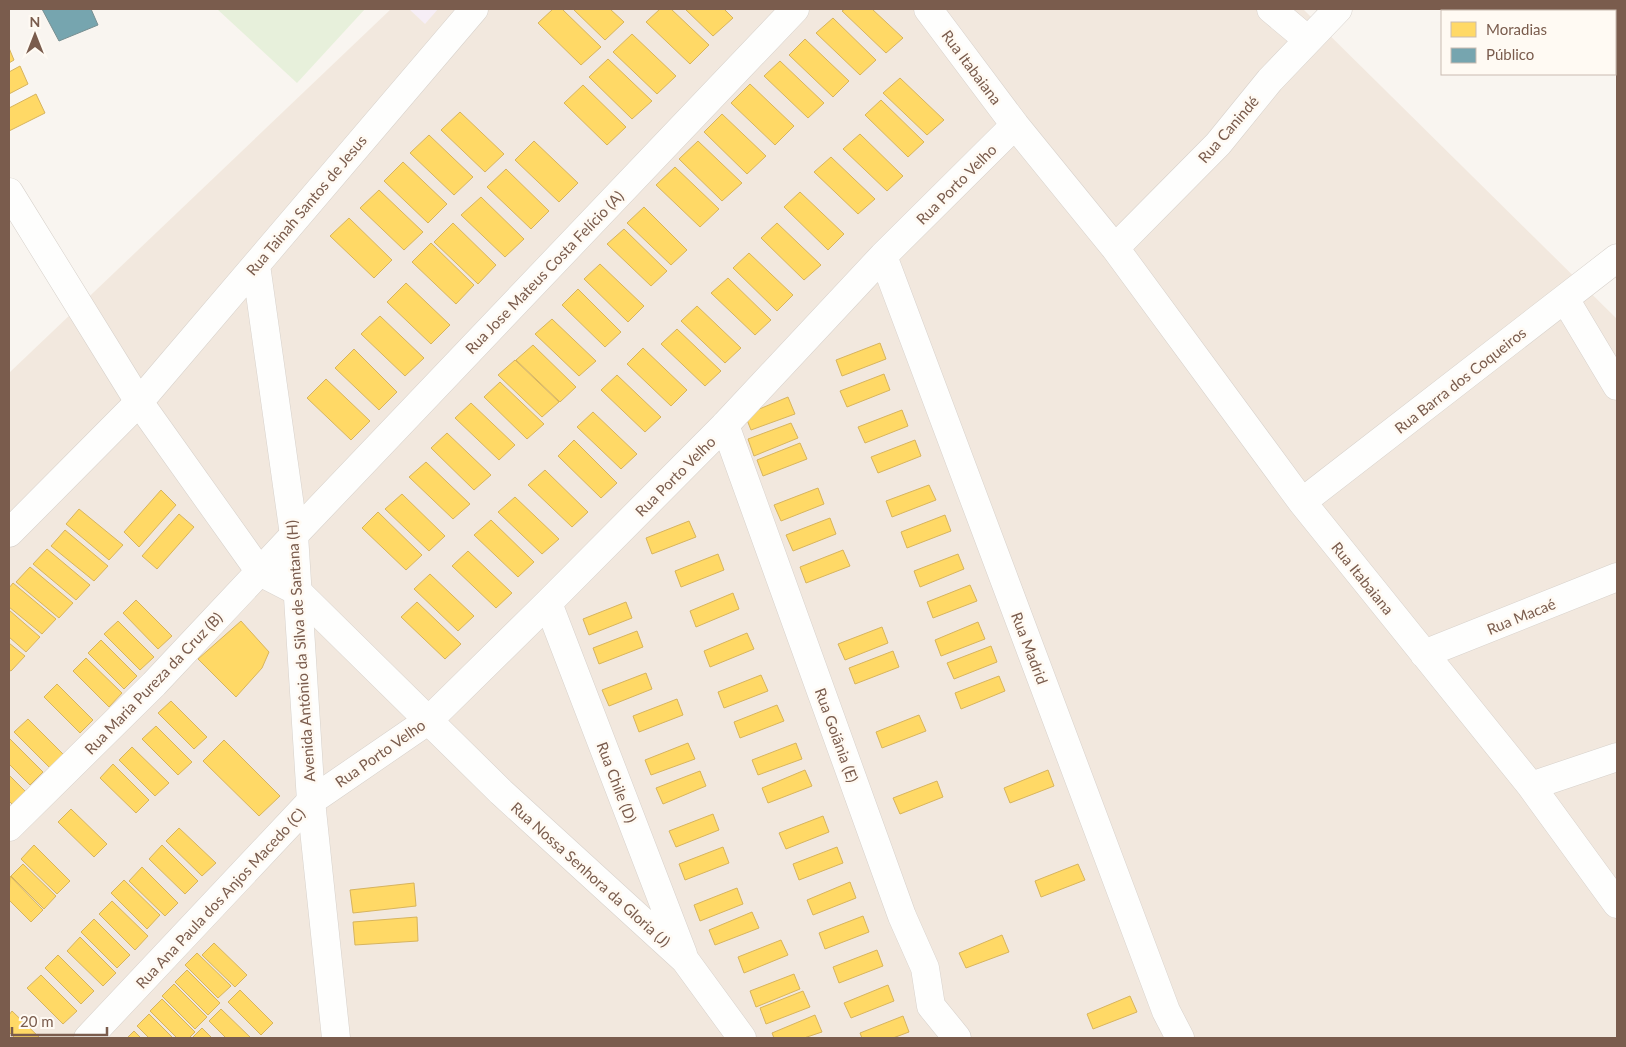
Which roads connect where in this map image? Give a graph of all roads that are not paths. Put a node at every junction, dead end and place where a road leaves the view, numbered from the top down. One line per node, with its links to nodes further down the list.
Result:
1 (474, 9): 12 (street, Rua Tainah Santos de Jesus)
2 (795, 9): 19 (street, Rua Jose Mateus Costa Felício (A))
3 (928, 9): 7 (street, Rua Itabaiana)
4 (1270, 9): 6 (street)
5 (1338, 9): 6 (street, Rua Canindé)
6 (1308, 40): 9 (street, Rua Canindé)
7 (1016, 125): 9 (street, Rua Itabaiana); 10 (street, Rua Porto Velho)
8 (9, 192): 15 (street)
9 (1115, 248): 17 (street, Rua Itabaiana)
10 (883, 256): 16 (street, Rua Porto Velho); 36 (street, Rua Madrid)
11 (1617, 258): 13 (street, Rua Barra dos Coqueiros)
12 (256, 265): 15 (street, Rua Tainah Santos de Jesus); 19 (street, Avenida Antônio da Silva de Santana (H))
13 (1565, 299): 14 (street); 17 (street, Rua Barra dos Coqueiros)
14 (1617, 386)
15 (139, 402): 18 (street, Rua Tainah Santos de Jesus); 20 (street)
16 (726, 425): 23 (street, Rua Porto Velho); 35 (street, Rua Goiânia (E))
17 (1302, 502): 24 (street, Rua Itabaiana)
18 (9, 533)
19 (294, 535): 20 (street, Rua Maria Pureza da Cruz (B)); 22 (street, Avenida Antônio da Silva de Santana (H))
20 (260, 572): 22 (street, Rua Nossa Senhora da Gloria (J)); 29 (street, Rua Maria Pureza da Cruz (B))
21 (1617, 577): 24 (street, Rua Macaé)
22 (297, 591): 25 (street, Rua Nossa Senhora da Gloria (J)); 28 (street, Avenida Antônio da Silva de Santana (H))
23 (548, 604): 25 (street, Rua Porto Velho); 31 (street, Rua Chile (D))
24 (1424, 654): 27 (street, Rua Itabaiana)
25 (429, 720): 28 (street, Rua Porto Velho); 31 (street, Rua Nossa Senhora da Gloria (J))
26 (1617, 757): 27 (street)
27 (1530, 786): 30 (street, Rua Itabaiana)
28 (311, 801): 32 (street, Rua Ana Paula dos Anjos Macedo (C)); 33 (street, Avenida Antônio da Silva de Santana (H))
29 (9, 827)
30 (1617, 904)
31 (685, 960): 34 (street, Rua Nossa Senhora da Gloria (J))
32 (88, 1038)
33 (336, 1038)
34 (742, 1038)
35 (957, 1038)
36 (1180, 1038)

